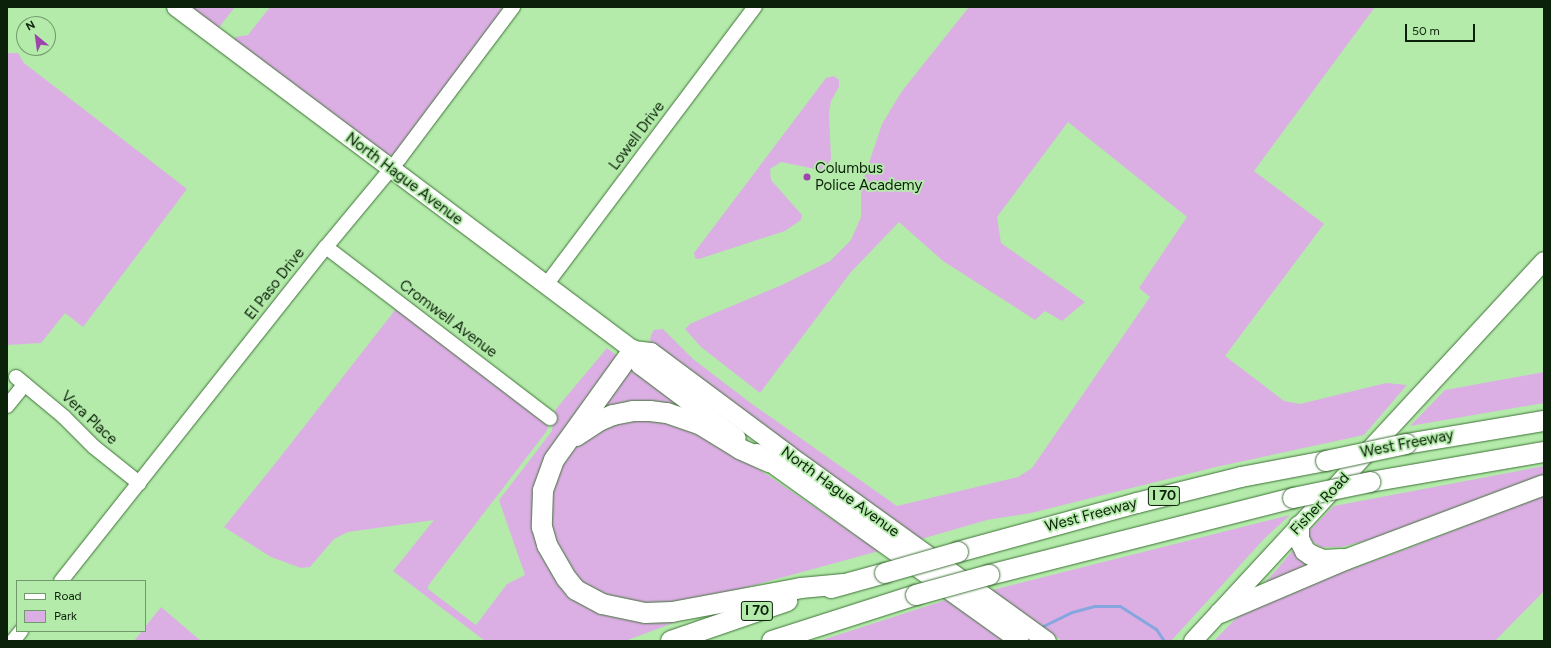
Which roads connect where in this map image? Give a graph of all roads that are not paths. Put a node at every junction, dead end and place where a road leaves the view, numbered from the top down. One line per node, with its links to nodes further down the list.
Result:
1 (176, 7): 4 (main road, North Hague Avenue)
2 (513, 7): 4 (street, El Paso Drive)
3 (755, 7): 7 (street, Lowell Drive)
4 (390, 168): 5 (street, El Paso Drive); 7 (main road, North Hague Avenue)
5 (326, 247): 10 (street, Cromwell Avenue); 15 (street, El Paso Drive)
6 (1544, 261): 17 (main road, Fisher Road)
7 (546, 286): 8 (main road, North Hague Avenue)
8 (633, 350): 12 (highway); 14 (main road, North Hague Avenue); 27 (main road, North Hague Avenue)
9 (7, 406): 15 (street, Vera Place)
10 (550, 418)
11 (1544, 421): 20 (highway, West Freeway / I 70, bridge)
12 (564, 446): 14 (highway); 20 (highway)
13 (1544, 452): 25 (highway, West Freeway / I 70, bridge)
14 (769, 462): 26 (main road, North Hague Avenue)
15 (139, 483): 19 (street, El Paso Drive)
16 (1544, 485): 18 (highway)
17 (1299, 526): 18 (highway); 21 (main road, Fisher Road)
18 (1347, 559): 21 (highway)
19 (62, 580)
20 (844, 584): 24 (highway, West Freeway / I 70)
21 (1220, 613): 28 (main road, Fisher Road)
22 (20, 632): 23 (street)
23 (13, 641)
24 (671, 641)
25 (772, 641)
26 (1020, 641)
27 (1046, 641)
28 (1193, 641)

